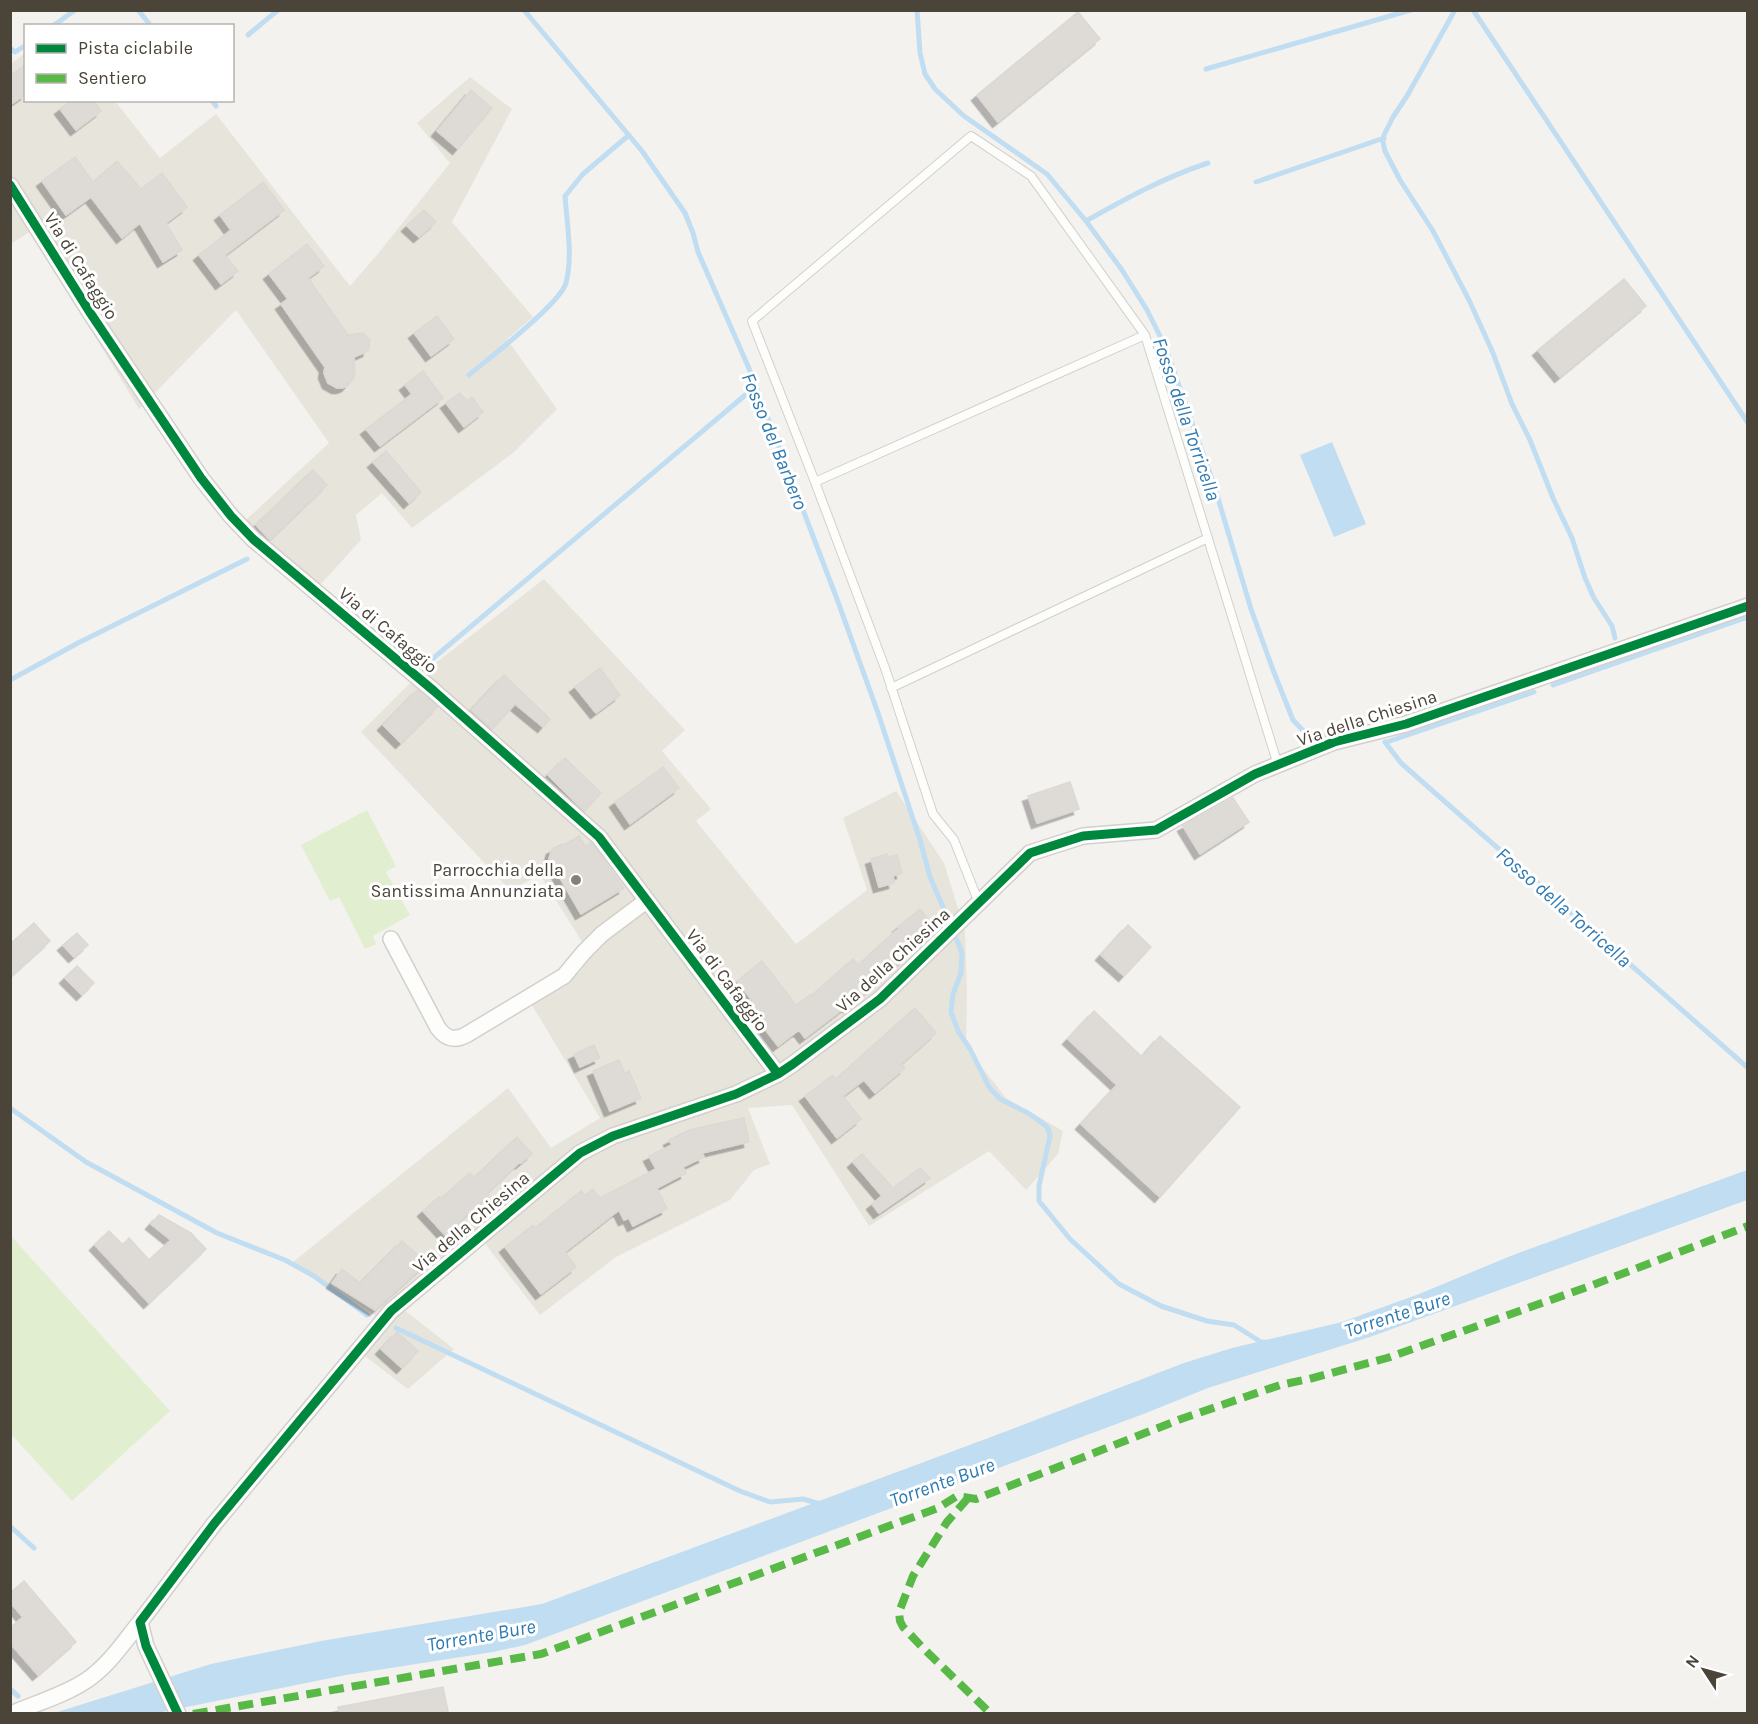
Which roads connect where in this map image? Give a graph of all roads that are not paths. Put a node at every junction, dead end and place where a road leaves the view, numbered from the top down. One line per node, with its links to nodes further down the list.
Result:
1 (10, 185): 8 (street, Via di Cafaggio)
2 (1145, 335): 3 (lane); 3 (lane); 4 (lane)
3 (816, 482): 6 (lane)
4 (1208, 537): 6 (lane); 7 (lane)
5 (1748, 606): 7 (street, Via della Chiesina)
6 (891, 688): 9 (lane)
7 (1278, 765): 9 (street, Via della Chiesina)
8 (646, 901): 10 (street); 11 (street, Via di Cafaggio)
9 (979, 903): 11 (street, Via della Chiesina)
10 (391, 939)
11 (778, 1074): 12 (street, Via della Chiesina)
12 (140, 1622): 13 (street); 14 (street, Via della Chiesina)
13 (177, 1711)
14 (11, 1713)

